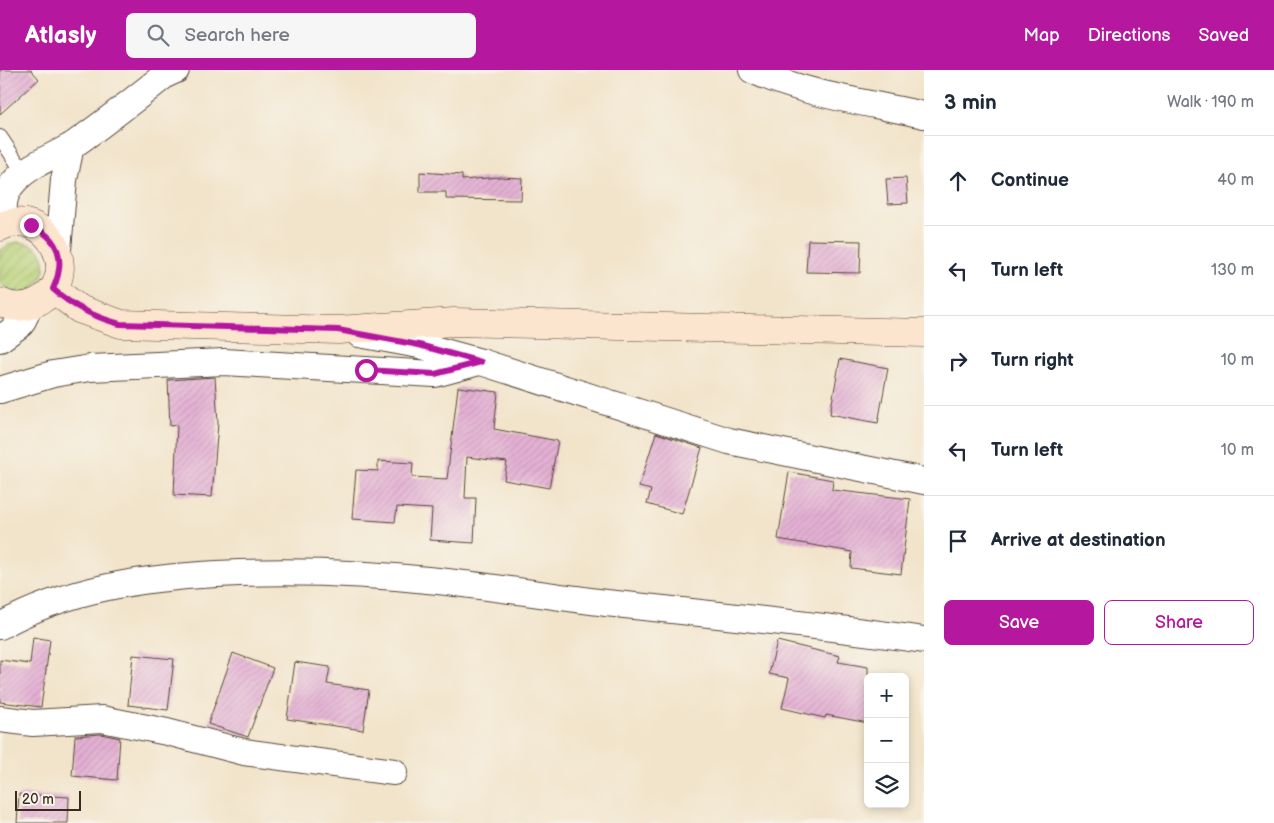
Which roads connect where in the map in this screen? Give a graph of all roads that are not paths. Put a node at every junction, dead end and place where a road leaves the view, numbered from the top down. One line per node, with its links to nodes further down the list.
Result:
1 (176, 70): 5 (street)
2 (752, 70): 3 (street)
3 (924, 115)
4 (0, 138): 6 (lane)
5 (71, 146): 6 (street); 8 (street)
6 (24, 173): 7 (street)
7 (3, 226): 8 (street)
8 (58, 250): 9 (street)
9 (53, 289): 11 (street); 12 (street)
10 (0, 302): 11 (street)
11 (30, 306): 14 (street)
12 (338, 330): 13 (street); 15 (street)
13 (924, 333)
14 (0, 339)
15 (481, 362): 16 (street); 17 (street)
16 (0, 390)
17 (924, 481)
18 (0, 626): 19 (street)
19 (924, 640)
20 (0, 719): 21 (street)
21 (394, 772)

